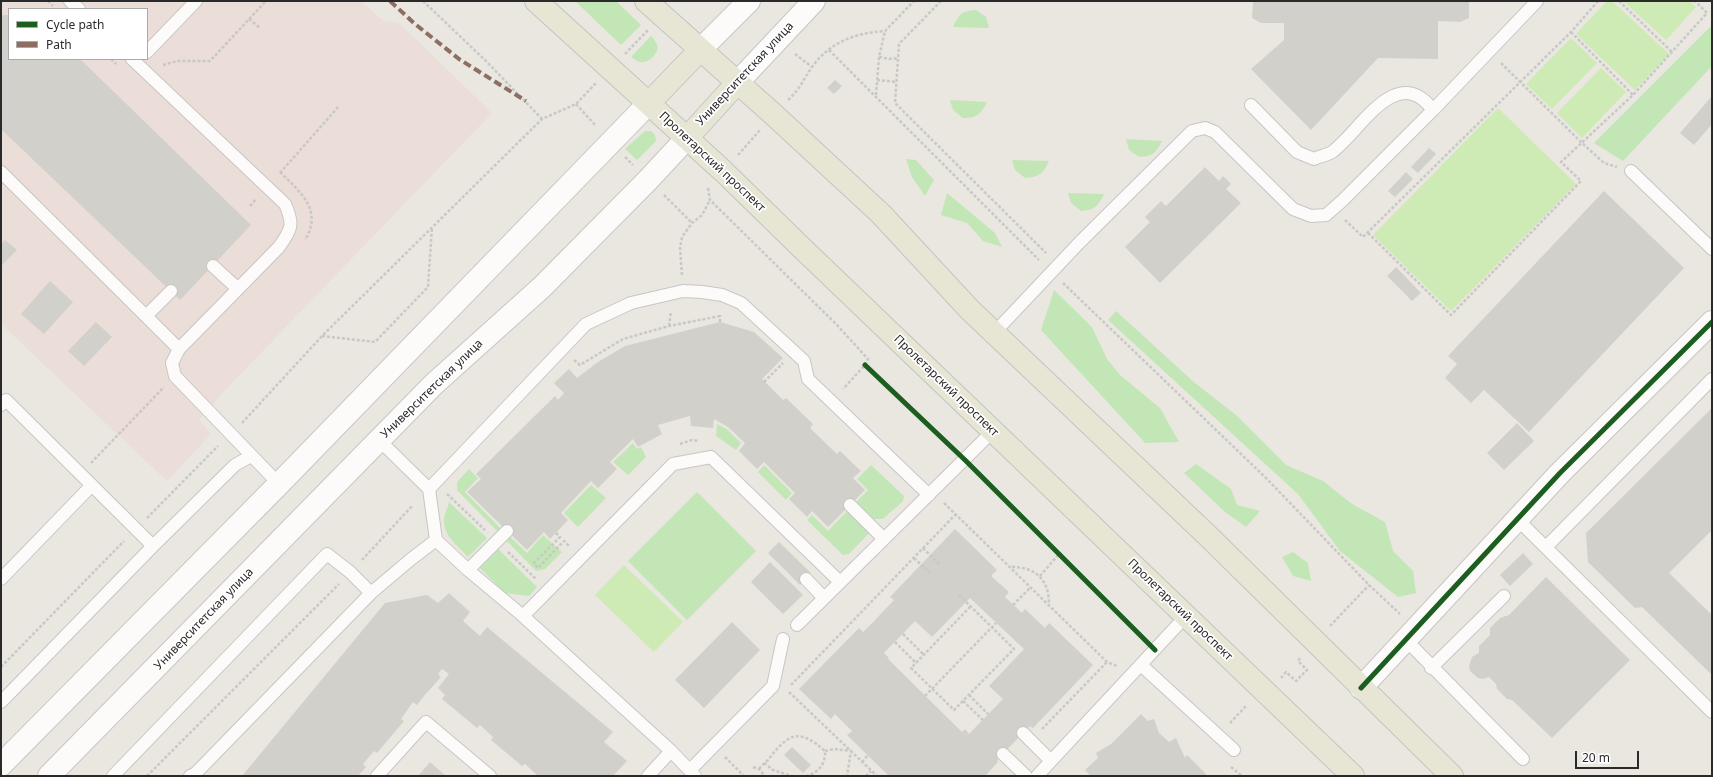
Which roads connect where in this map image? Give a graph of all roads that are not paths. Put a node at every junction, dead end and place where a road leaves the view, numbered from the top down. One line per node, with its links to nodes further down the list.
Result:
1 (196, 1): 8 (lane)
2 (536, 1): 11 (main road, Пролетарский проспект)
3 (646, 1): 7 (main road)
4 (749, 1): 7 (main road)
5 (814, 1): 10 (main road, Университетская улица)
6 (1537, 1): 13 (lane)
7 (700, 50): 10 (main road); 11 (main road)
8 (148, 51)
9 (136, 60): 19 (lane)
10 (738, 83): 14 (main road, Университетская улица); 23 (main road)
11 (649, 103): 14 (main road, Пролетарский проспект); 30 (main road)
12 (1251, 105): 13 (lane)
13 (1433, 110): 23 (lane)
14 (687, 138): 27 (main road, Пролетарский проспект); 28 (main road, Университетская улица)
15 (1631, 171): 17 (lane)
16 (1, 172): 21 (lane)
17 (1712, 249)
18 (212, 266): 19 (lane)
19 (238, 289): 24 (lane)
20 (171, 290): 21 (lane)
21 (146, 316): 24 (lane)
22 (1712, 322): 35 (main road)
23 (994, 333): 55 (main road)
24 (179, 349): 29 (lane)
25 (1712, 379): 40 (lane)
26 (1, 405): 31 (lane)
27 (993, 431): 33 (lane); 49 (main road, Пролетарский проспект)
28 (379, 440): 32 (lane); 68 (main road, Университетская улица)
29 (251, 456): 30 (lane); 39 (lane)
30 (279, 484): 64 (main road)
31 (92, 485): 39 (lane); 42 (lane)
32 (429, 489): 33 (lane); 38 (lane)
33 (931, 493): 37 (lane)
34 (850, 505): 37 (lane)
35 (1517, 519): 40 (lane); 51 (main road)
36 (507, 531): 41 (lane)
37 (884, 539): 44 (lane)
38 (436, 540): 41 (lane); 45 (lane)
39 (153, 546): 56 (lane)
40 (1546, 548): 57 (lane)
41 (468, 570): 48 (lane)
42 (1, 579)
43 (806, 579): 47 (lane)
44 (840, 582): 47 (lane); 48 (lane)
45 (370, 593): 69 (lane); 70 (lane)
46 (1504, 596): 53 (lane)
47 (824, 598): 50 (lane)
48 (523, 616): 60 (lane)
49 (1186, 616): 54 (lane); 67 (main road, Пролетарский проспект)
50 (797, 624)
51 (1411, 634): 53 (lane); 55 (main road)
52 (783, 639): 65 (lane)
53 (1431, 668): 62 (lane)
54 (1137, 669): 59 (lane); 63 (lane)
55 (1361, 688): 75 (main road)
56 (1, 702)
57 (1712, 712)
58 (1027, 737): 63 (lane)
59 (1234, 750)
60 (671, 751): 65 (lane); 73 (lane)
61 (1003, 754): 74 (lane)
62 (1523, 759)
63 (1051, 761): 66 (lane)
64 (1, 765)
65 (692, 773)
66 (1043, 774)
67 (1347, 774)
68 (49, 776)
69 (113, 776)
70 (190, 776)
71 (377, 776): 72 (lane)
72 (490, 776)
73 (648, 776)
74 (1026, 776)
75 (1452, 776)

